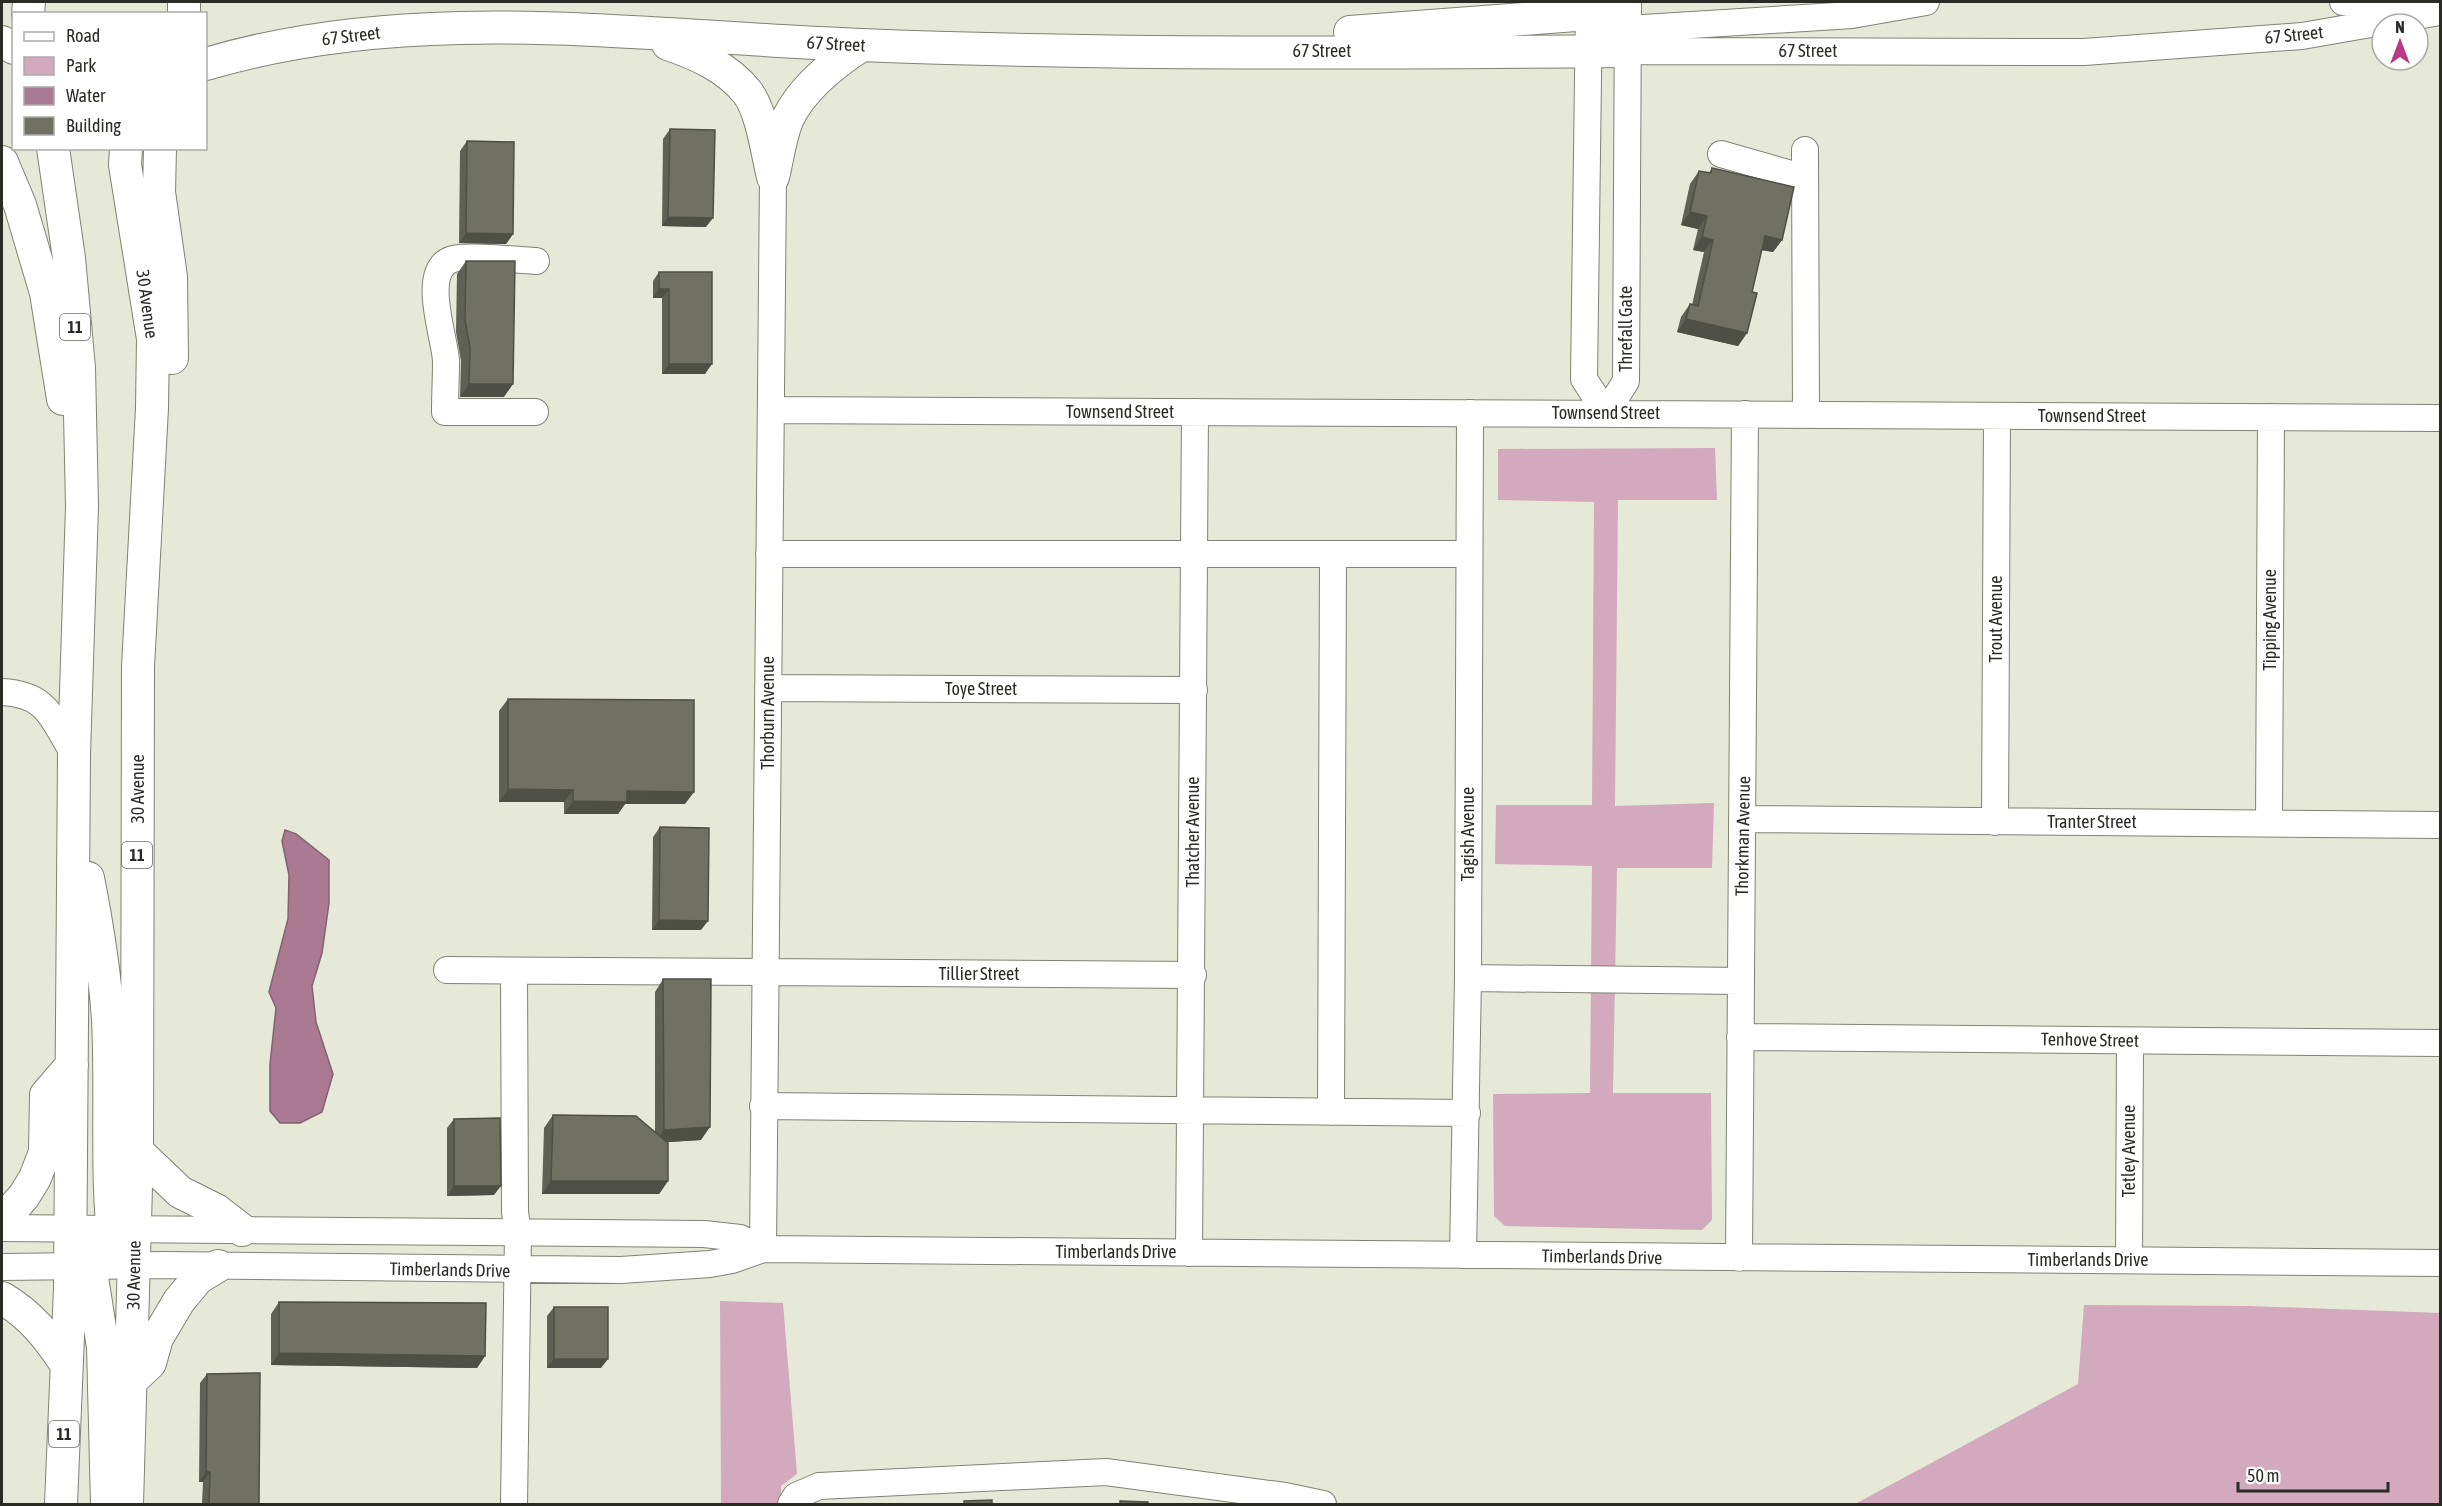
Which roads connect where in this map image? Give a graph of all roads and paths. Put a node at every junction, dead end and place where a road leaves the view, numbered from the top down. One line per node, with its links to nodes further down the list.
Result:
1 (1628, 2): 7 (street, Threfall Gate)
2 (1926, 2): 7 (street)
3 (2343, 2): 4 (street)
4 (2440, 5)
5 (1589, 8): 7 (main road); 10 (main road); 11 (street)
6 (2440, 12): 7 (street, 67 Street)
7 (1625, 27): 11 (main road, 67 Street); 28 (street, Threfall Gate)
8 (638, 34): 9 (main road, 67 Street); 12 (main road, 67 Street); 21 (main road)
9 (862, 45): 10 (main road, 67 Street); 21 (main road)
10 (1107, 51): 11 (main road, 67 Street)
11 (1588, 51): 28 (street)
12 (238, 55): 13 (main road, 67 Street); 14 (main road)
13 (207, 64)
14 (207, 73)
15 (53, 150): 35 (main road, 11)
16 (126, 150): 34 (main road, 30 Avenue / 11)
17 (160, 150): 34 (main road)
18 (1805, 150): 22 (street)
19 (1721, 153): 22 (street)
20 (2, 162): 35 (main road)
21 (773, 177): 24 (street, Thorburn Avenue)
22 (1805, 178): 30 (street)
23 (536, 261): 25 (street)
24 (771, 410): 26 (street, Townsend Street); 36 (street, Thorburn Avenue)
25 (535, 412)
26 (1195, 412): 27 (street, Townsend Street); 37 (street, Thatcher Avenue)
27 (1470, 413): 28 (street, Townsend Street); 39 (street, Tagish Avenue)
28 (1606, 413): 29 (street, Townsend Street)
29 (1745, 414): 30 (street, Townsend Street); 45 (street, Thorkman Avenue)
30 (1806, 414): 31 (street, Townsend Street)
31 (1996, 416): 32 (street, Townsend Street); 46 (street, Trout Avenue)
32 (2271, 417): 33 (street, Townsend Street); 47 (street, Tipping Avenue)
33 (2440, 418)
34 (147, 478): 63 (main road, 30 Avenue / 11)
35 (82, 506): 43 (main road, 11)
36 (769, 554): 37 (street); 40 (street, Thorburn Avenue)
37 (1195, 554): 38 (street); 41 (street, Thatcher Avenue)
38 (1333, 554): 39 (street); 61 (street)
39 (1469, 554): 53 (street, Tagish Avenue)
40 (768, 688): 41 (street, Toye Street); 51 (street, Thorburn Avenue)
41 (1194, 690): 52 (street, Thatcher Avenue)
42 (2, 692): 43 (street)
43 (74, 754): 44 (main road, 11)
44 (74, 801): 58 (main road, 11); 68 (main road)
45 (1744, 819): 46 (street, Tranter Street); 54 (street, Thorkman Avenue)
46 (1995, 822): 47 (street, Tranter Street)
47 (2269, 823): 48 (street, Tranter Street)
48 (2440, 825)
49 (447, 970): 50 (street, Tillier Street)
50 (514, 971): 51 (street, Tillier Street); 69 (street)
51 (765, 973): 52 (street, Tillier Street); 59 (street, Thorburn Avenue)
52 (1193, 975): 60 (street, Thatcher Avenue)
53 (1468, 978): 54 (street); 62 (street, Tagish Avenue)
54 (1741, 981): 55 (street, Thorkman Avenue)
55 (1740, 1037): 56 (street, Tenhove Street); 73 (street, Thorkman Avenue)
56 (2130, 1041): 57 (street, Tenhove Street); 74 (street, Tetley Avenue)
57 (2440, 1043)
58 (72, 1065): 64 (main road); 66 (main road, 11)
59 (764, 1106): 60 (street); 70 (street, Thorburn Avenue)
60 (1192, 1110): 61 (street); 71 (street, Thatcher Avenue)
61 (1331, 1112): 62 (street)
62 (1467, 1113): 72 (street, Tagish Avenue)
63 (137, 1150): 67 (main road); 68 (main road, 30 Avenue / 11)
64 (2, 1221)
65 (2, 1228): 66 (street, Timberlands Drive)
66 (71, 1230): 68 (street, Timberlands Drive); 79 (main road, 11)
67 (242, 1230): 68 (street, Timberlands Drive); 69 (street, Timberlands Drive)
68 (124, 1231): 76 (main road, 30 Avenue / 11)
69 (518, 1234): 70 (street, Timberlands Drive); 80 (street)
70 (764, 1249): 71 (street, Timberlands Drive); 80 (street, Timberlands Drive)
71 (1189, 1253): 72 (street, Timberlands Drive)
72 (1463, 1255): 73 (street, Timberlands Drive)
73 (1739, 1258): 74 (street, Timberlands Drive)
74 (2129, 1260): 75 (street, Timberlands Drive)
75 (2440, 1263)
76 (134, 1266): 77 (street, Timberlands Drive); 79 (street, Timberlands Drive); 83 (main road, 30 Avenue / 11)
77 (218, 1266): 80 (street, Timberlands Drive); 83 (main road)
78 (2, 1267): 79 (street, Timberlands Drive)
79 (81, 1267): 82 (main road, 11); 85 (main road)
80 (518, 1271): 87 (street)
81 (2, 1298): 82 (main road)
82 (66, 1364): 84 (main road, 11)
83 (131, 1380): 86 (main road, 30 Avenue / 11)
84 (61, 1504)
85 (107, 1504)
86 (127, 1504)
87 (514, 1504)
88 (790, 1504): 89 (street)
89 (1323, 1504)

